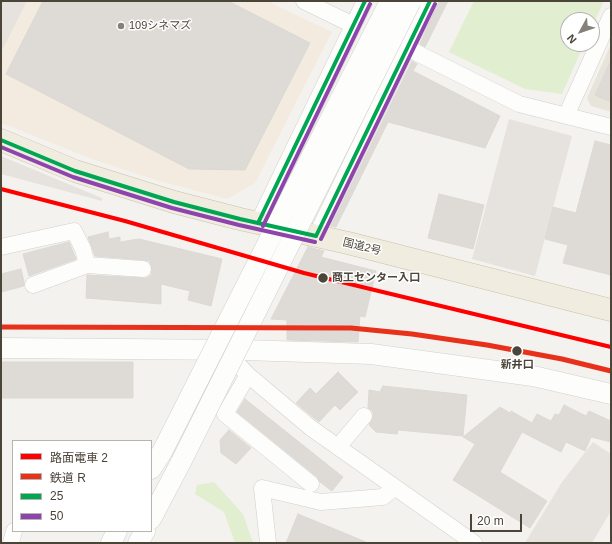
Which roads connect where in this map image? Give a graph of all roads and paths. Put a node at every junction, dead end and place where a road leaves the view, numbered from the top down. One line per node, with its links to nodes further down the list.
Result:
1 (304, 1): 7 (street)
2 (365, 1): 7 (street)
3 (390, 1): 25 (street, bridge)
4 (411, 1): 28 (street, bridge)
5 (430, 1): 8 (street)
6 (611, 16): 9 (street)
7 (353, 25): 12 (street)
8 (407, 48): 9 (street); 13 (street)
9 (566, 116): 10 (street)
10 (611, 127)
11 (1, 140): 12 (highway, 国道2号)
12 (258, 223): 13 (highway, 国道2号)
13 (316, 236): 18 (highway, 国道2号)
14 (1, 247): 15 (street)
15 (87, 265): 16 (street); 17 (street)
16 (143, 269)
17 (33, 285)
18 (611, 310)
19 (1, 348): 20 (street)
20 (224, 350): 21 (street); 22 (street)
21 (248, 375): 24 (street); 26 (street)
22 (611, 394)
23 (364, 416): 24 (street)
24 (338, 447): 27 (street)
25 (152, 467)
26 (311, 484)
27 (394, 488): 35 (street); 36 (street)
28 (152, 517)
29 (14, 532): 32 (street)
30 (116, 532): 33 (street)
31 (144, 532): 34 (street)
32 (11, 543)
33 (111, 543)
34 (138, 543)
35 (268, 543)
36 (474, 543)

